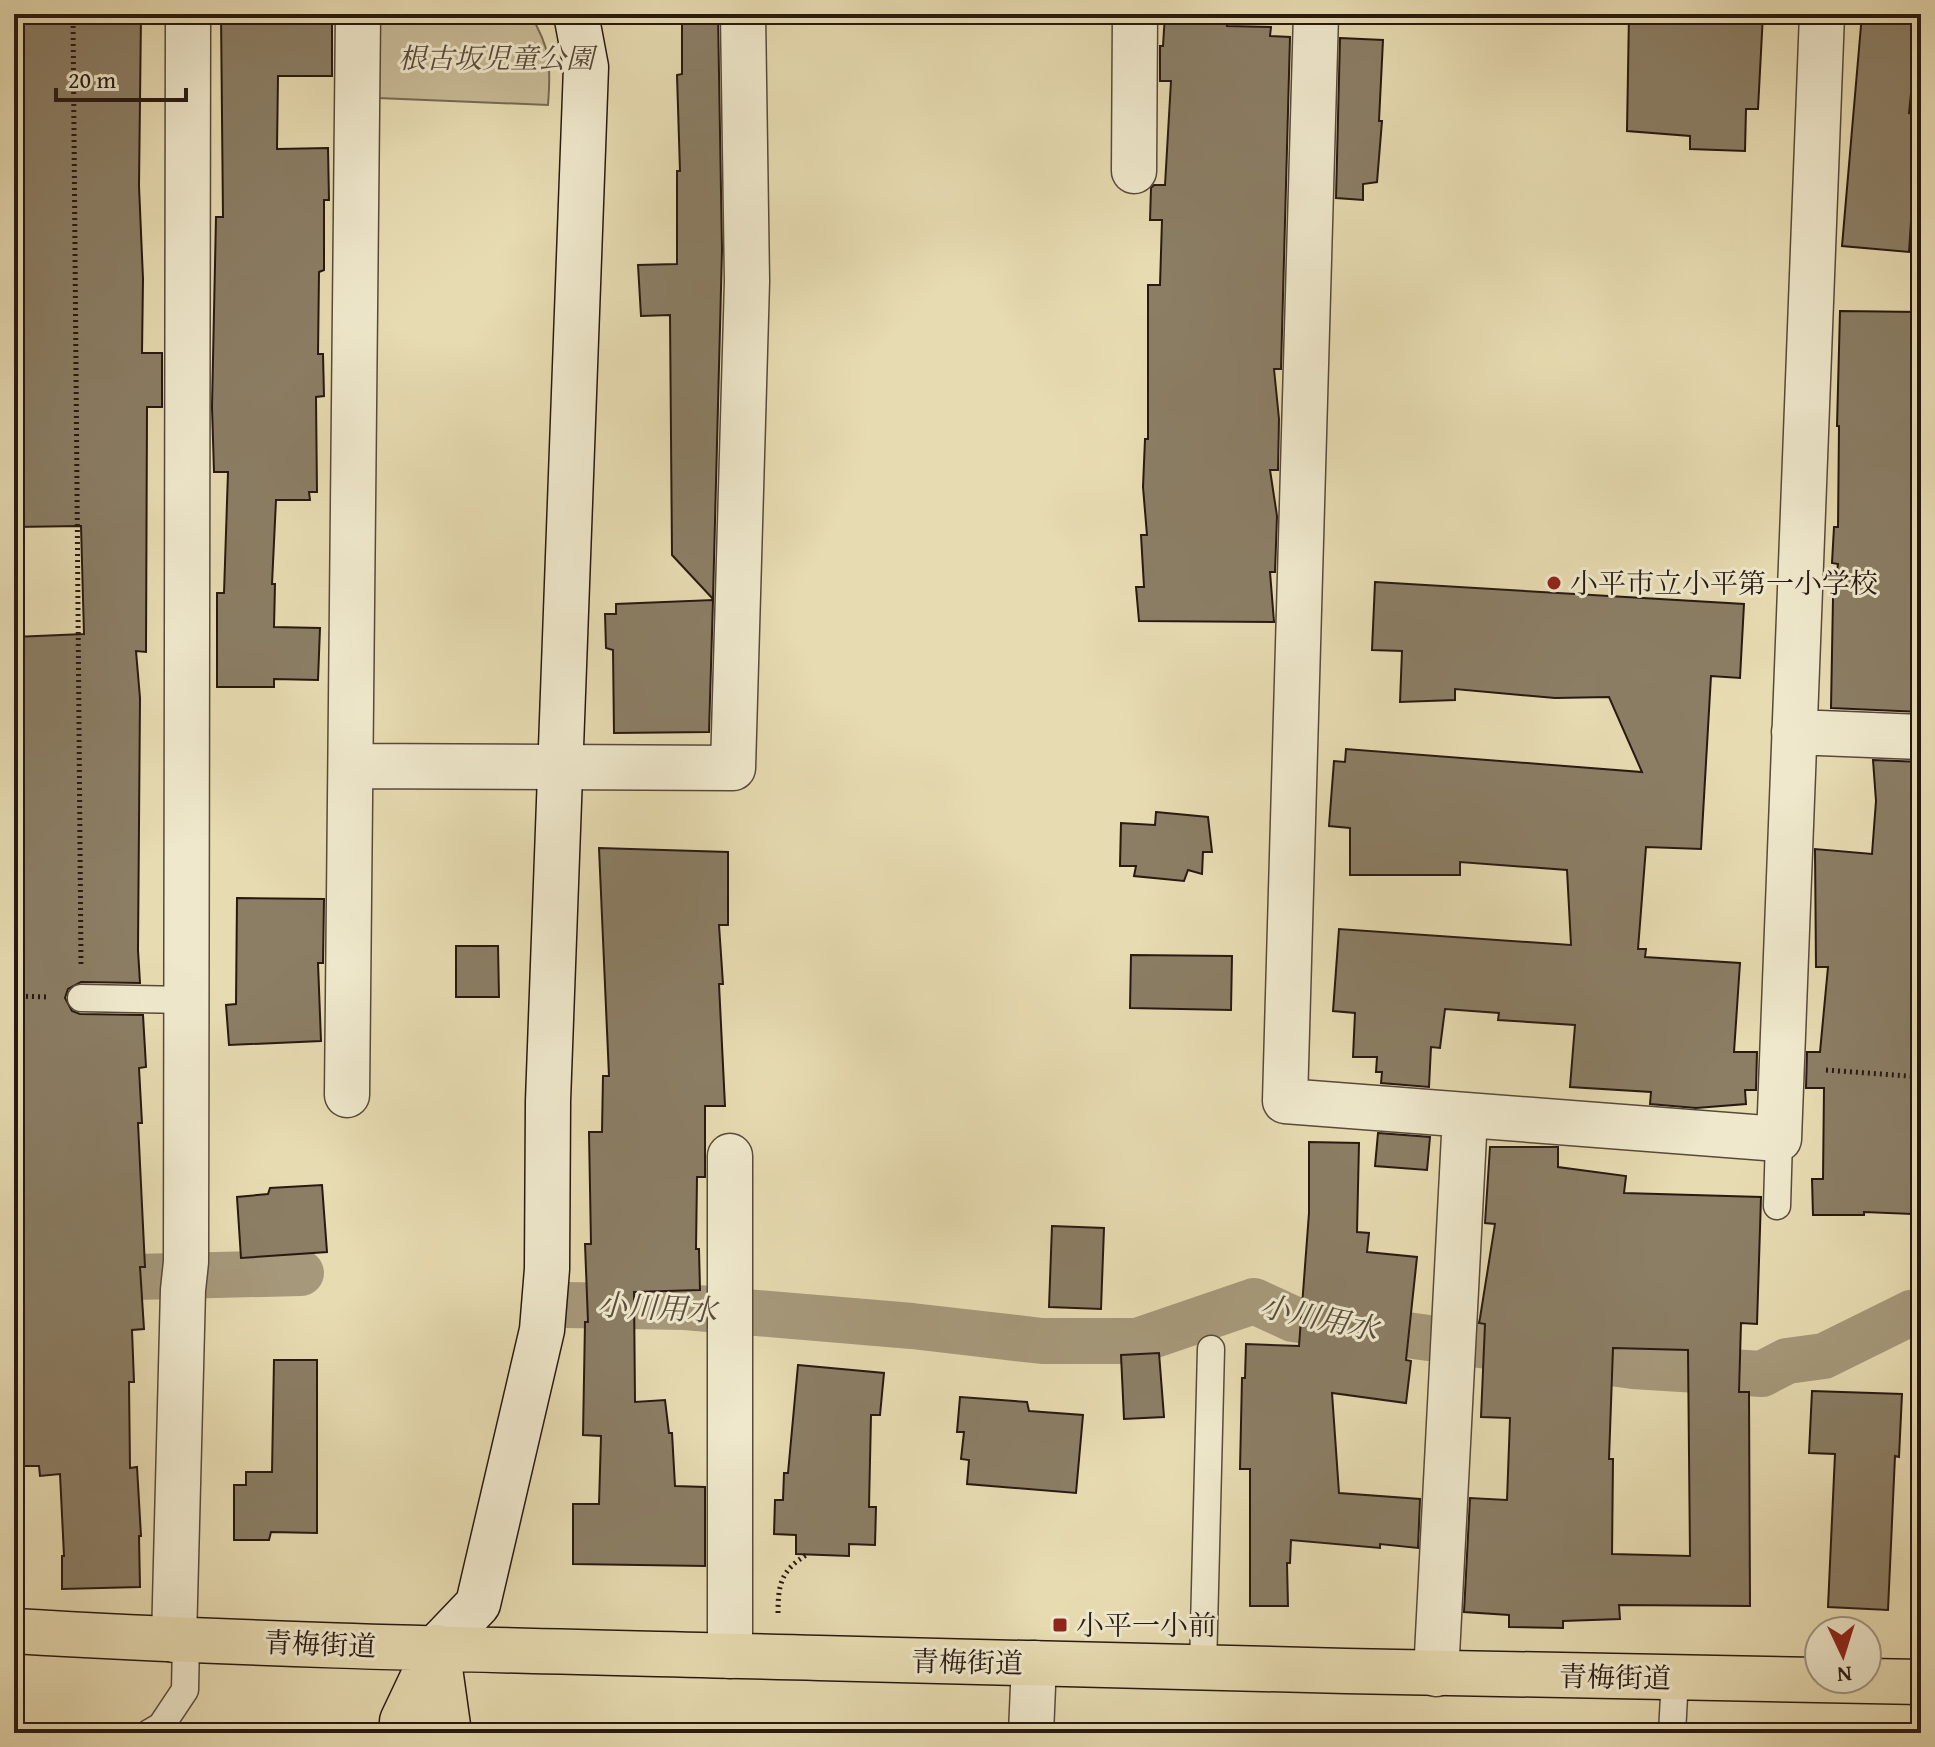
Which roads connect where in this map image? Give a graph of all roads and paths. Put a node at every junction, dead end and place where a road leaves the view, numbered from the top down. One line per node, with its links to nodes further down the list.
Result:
1 (73, 14): 15 (path)
2 (188, 14): 16 (street)
3 (358, 14): 12 (street)
4 (576, 14): 13 (street)
5 (743, 14): 13 (street)
6 (1135, 14): 9 (street)
7 (1316, 14): 20 (street)
8 (1822, 14): 10 (street)
9 (1134, 171)
10 (1794, 732): 11 (street); 17 (street)
11 (1921, 737)
12 (351, 766): 13 (street); 19 (street)
13 (561, 767): 29 (street)
14 (14, 996): 15 (path)
15 (81, 998): 16 (lane)
16 (187, 1000): 28 (street)
17 (1783, 1066): 18 (path); 21 (street)
18 (1921, 1077)
19 (347, 1095)
20 (1465, 1116): 21 (street); 33 (street)
21 (1779, 1139): 23 (lane)
22 (730, 1156): 30 (street)
23 (1777, 1206)
24 (1211, 1349): 32 (lane)
25 (808, 1554): 26 (path)
26 (778, 1614)
27 (14, 1631): 28 (main road, 青梅街道)
28 (180, 1640): 29 (main road, 青梅街道); 36 (lane)
29 (437, 1647): 30 (main road, 青梅街道); 37 (main road); 38 (main road)
30 (730, 1656): 31 (main road, 青梅街道)
31 (1034, 1663): 32 (main road, 青梅街道); 39 (street)
32 (1203, 1668): 33 (main road, 青梅街道)
33 (1436, 1674): 34 (main road, 青梅街道)
34 (1675, 1678): 35 (main road, 青梅街道); 40 (lane)
35 (1921, 1682)
36 (149, 1733)
37 (402, 1733)
38 (449, 1733)
39 (1031, 1733)
40 (1672, 1733)

